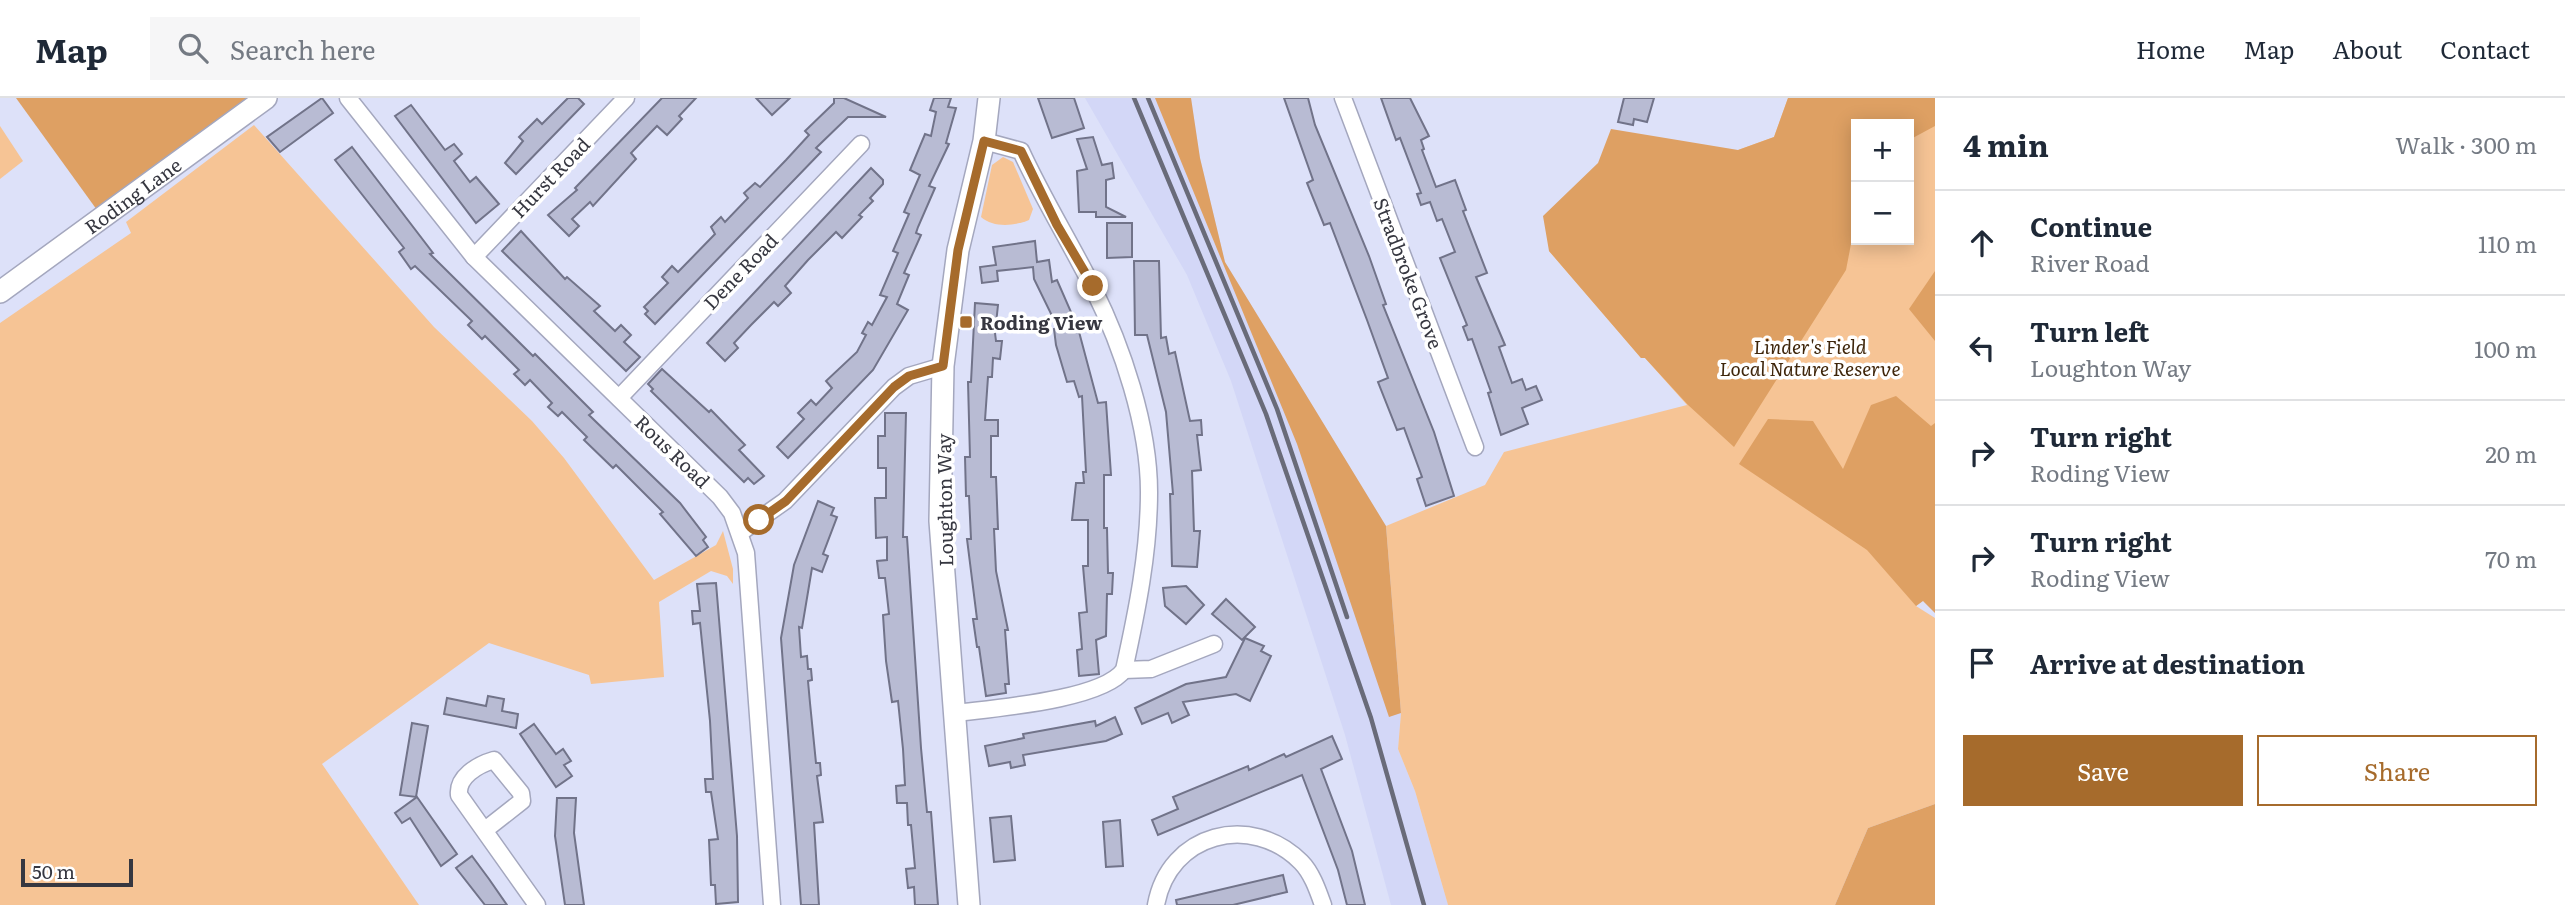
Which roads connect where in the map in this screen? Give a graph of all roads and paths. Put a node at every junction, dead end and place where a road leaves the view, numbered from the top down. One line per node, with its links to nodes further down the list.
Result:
1 (266, 98): 9 (street, Roding Lane)
2 (348, 98): 8 (street, Rous Road)
3 (626, 98): 8 (street, Hurst Road)
4 (989, 98): 6 (street, Loughton Way)
5 (1343, 98): 12 (street, Stradbroke Grove)
6 (984, 141): 10 (street, Loughton Way); 15 (street)
7 (861, 144): 11 (street, Dene Road)
8 (474, 257): 11 (street, Rous Road)
9 (0, 292)
10 (943, 366): 13 (street); 16 (street, Loughton Way)
11 (619, 398): 13 (street, Rous Road)
12 (1475, 447)
13 (741, 531): 19 (street, Rous Road)
14 (1214, 644): 15 (street)
15 (1124, 670): 16 (street)
16 (957, 713): 20 (street, Loughton Way)
17 (485, 830): 18 (street)
18 (537, 905)
19 (772, 905)
20 (969, 905)
21 (1156, 905): 22 (street)
22 (1323, 905)

